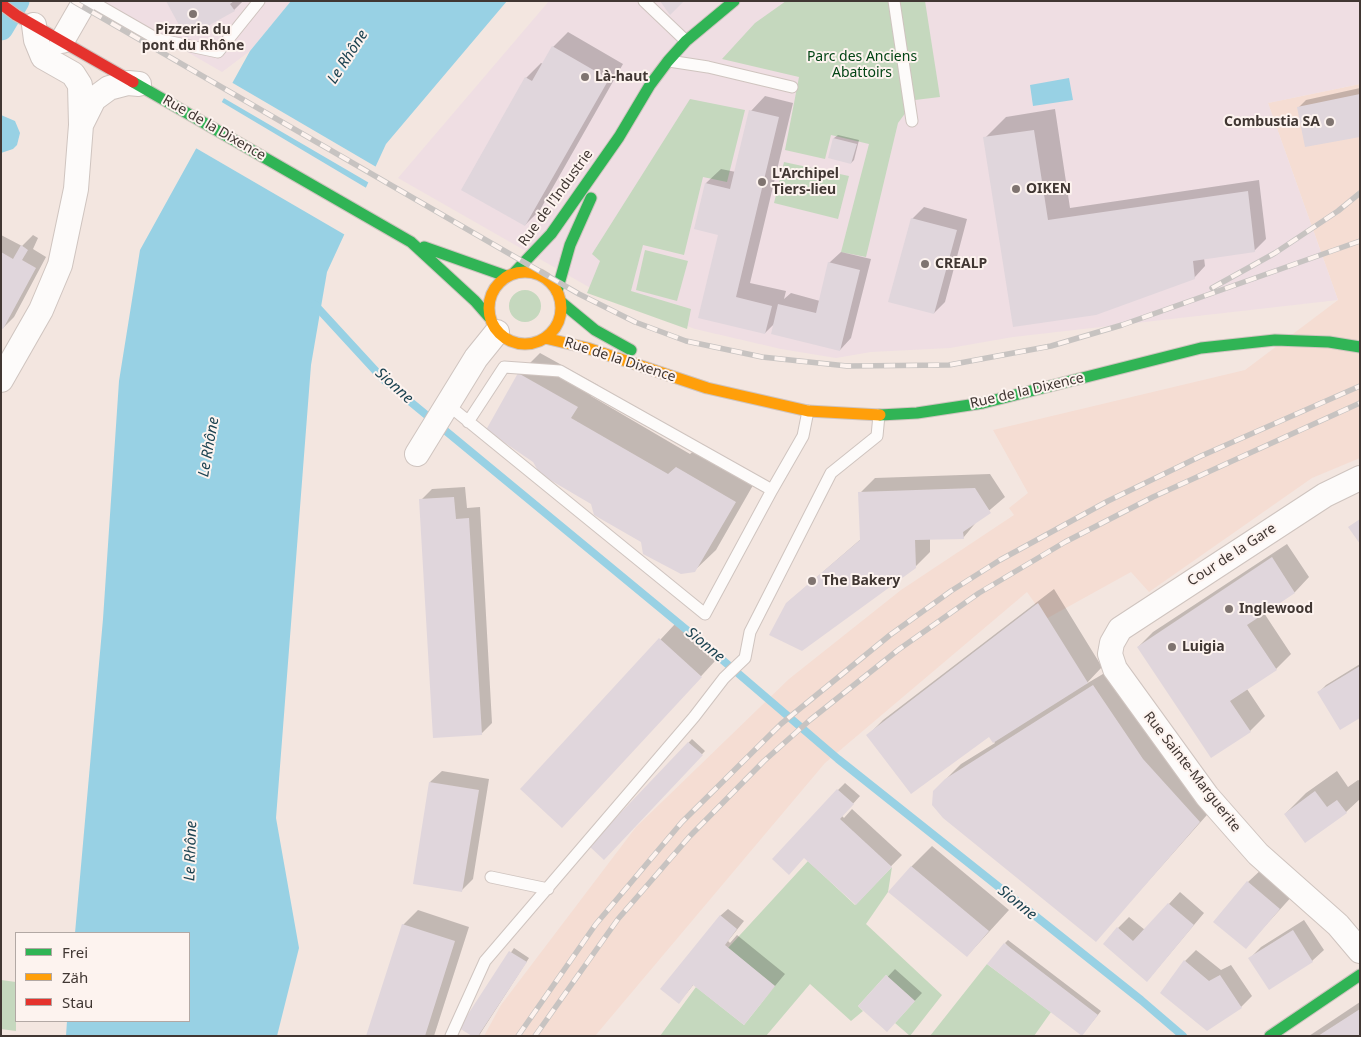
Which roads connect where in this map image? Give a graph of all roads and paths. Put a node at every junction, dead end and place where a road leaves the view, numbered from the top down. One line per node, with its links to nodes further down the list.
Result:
1 (85, 1): 10 (street)
2 (91, 1): 3 (lane)
3 (259, 1)
4 (644, 1): 11 (lane)
5 (734, 1): 11 (main road, Rue de l'Industrie)
6 (894, 1): 15 (lane)
7 (1, 4): 9 (main road, Rue de la Dixence)
8 (1, 11): 9 (main road, Rue de la Dixence)
9 (26, 20): 10 (main road, Rue de la Dixence); 16 (street)
10 (62, 40): 13 (main road, Rue de la Dixence)
11 (686, 41): 12 (main road, Rue de l'Industrie)
12 (668, 61): 14 (lane); 17 (main road, Rue de l'Industrie)
13 (139, 84): 16 (street); 18 (main road, Rue de la Dixence)
14 (792, 87)
15 (912, 120)
16 (81, 125): 24 (street)
17 (618, 137): 19 (main road, Rue de l'Industrie); 20 (main road, Rue de l'Industrie)
18 (407, 240): 19 (main road, Rue de la Dixence); 21 (main road, Rue de la Dixence)
19 (510, 275): 20 (main road); 21 (main road)
20 (559, 296): 22 (main road); 25 (main road, Rue de la Dixence)
21 (493, 325): 22 (main road); 26 (street)
22 (545, 338): 25 (main road, Rue de la Dixence)
23 (1360, 347): 28 (main road, Rue de la Dixence)
24 (1, 380)
25 (694, 384): 27 (main road, Rue de la Dixence)
26 (444, 408): 29 (lane); 30 (street)
27 (808, 411): 28 (main road, Rue de la Dixence); 32 (lane)
28 (879, 415): 35 (lane)
29 (468, 422): 32 (lane); 32 (lane)
30 (423, 444)
31 (1360, 478): 33 (street, Cour de la Gare)
32 (772, 490)
33 (1112, 642): 36 (street, Rue Sainte-Marguerite)
34 (491, 878): 35 (lane)
35 (548, 889): 38 (lane)
36 (1360, 951)
37 (1360, 975): 39 (main road)
38 (451, 1036)
39 (1270, 1036)

